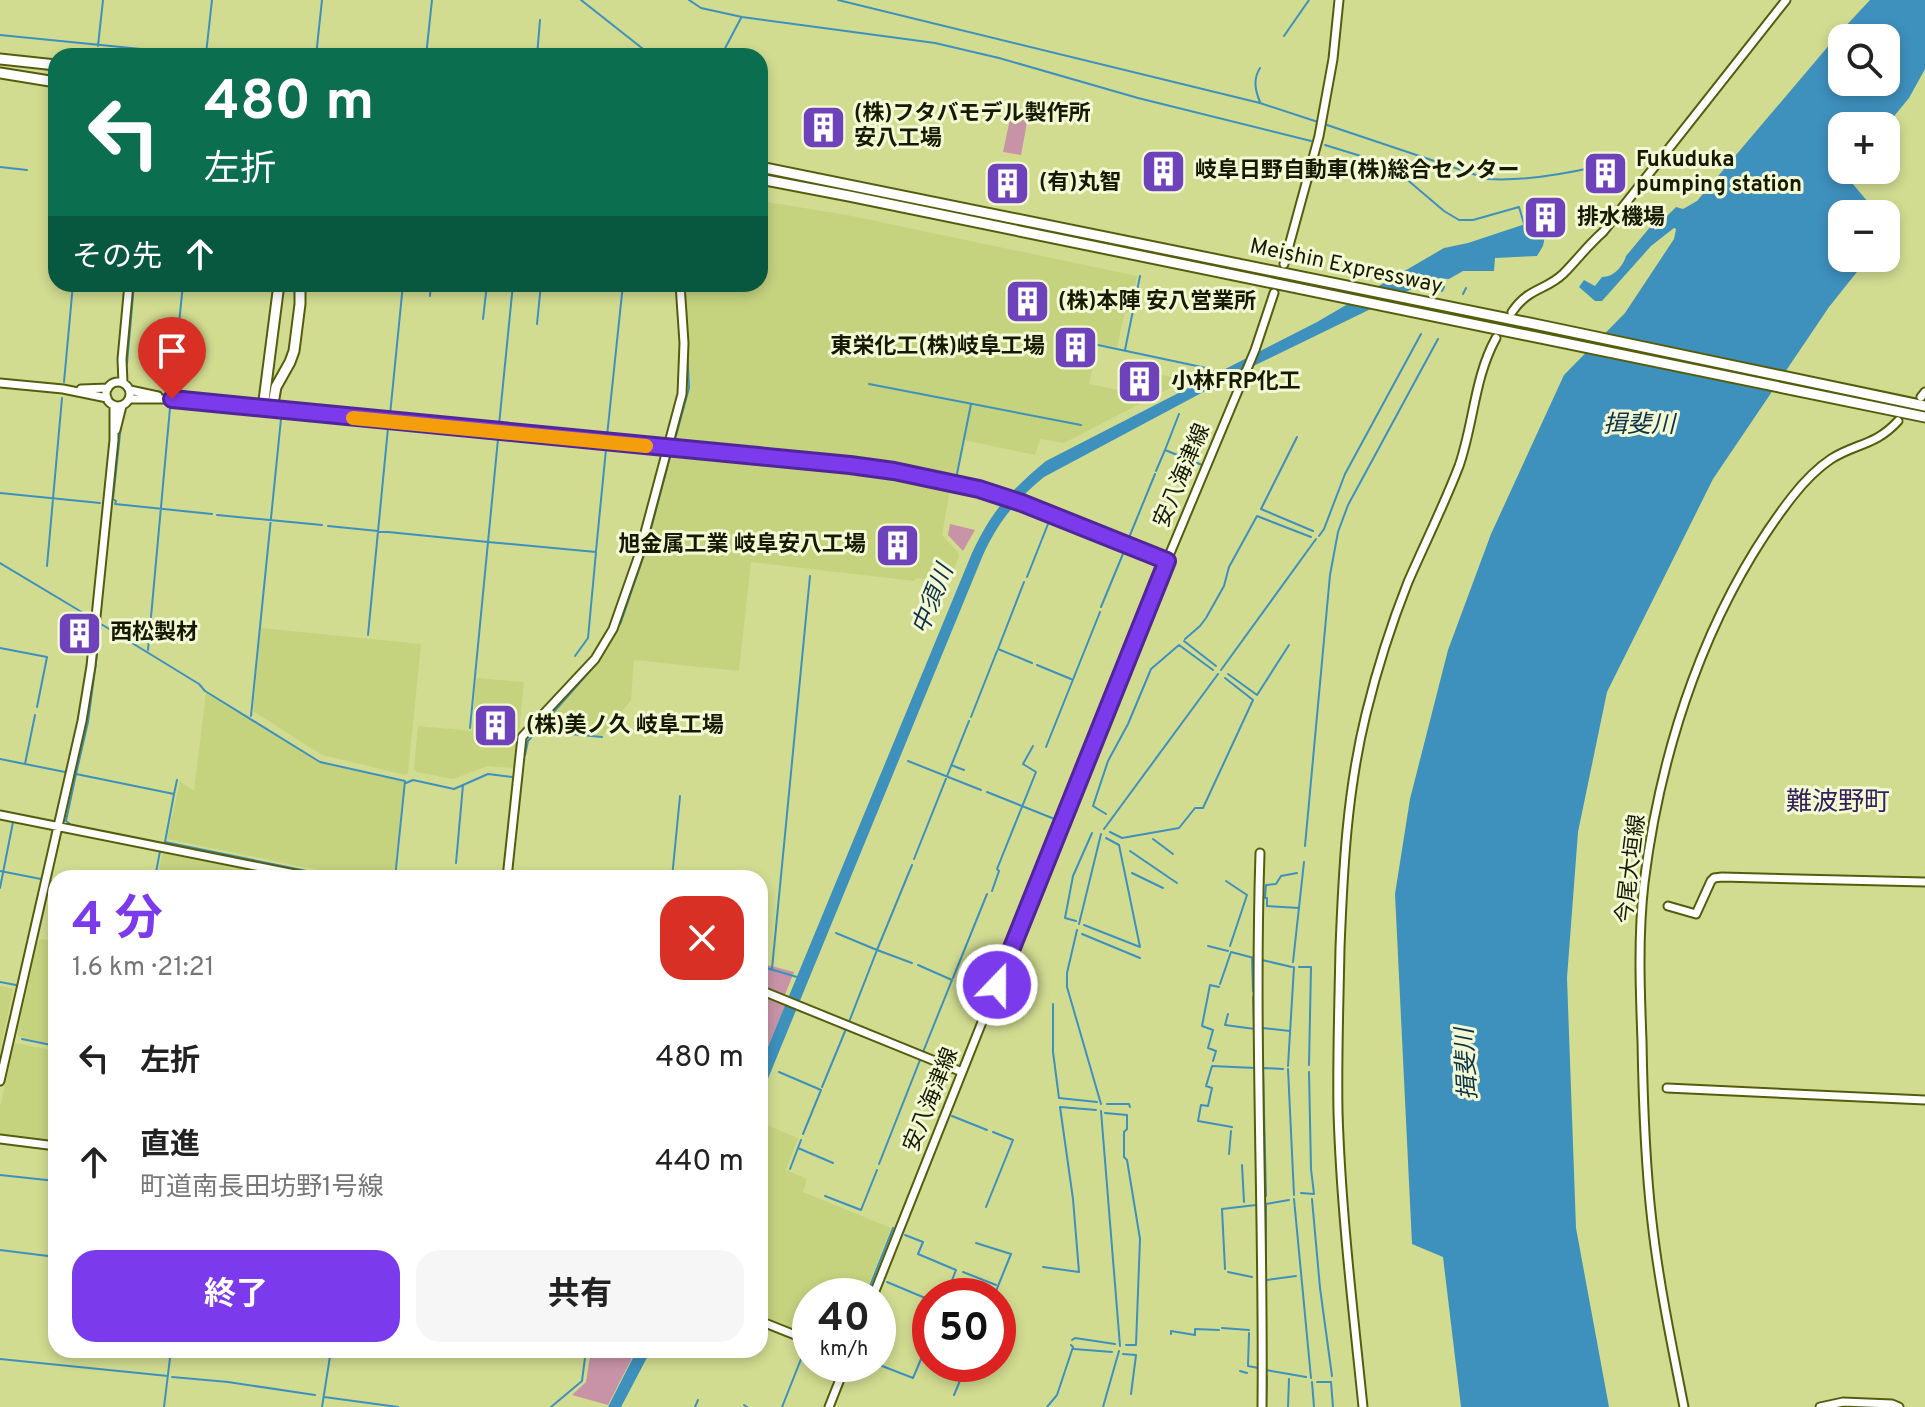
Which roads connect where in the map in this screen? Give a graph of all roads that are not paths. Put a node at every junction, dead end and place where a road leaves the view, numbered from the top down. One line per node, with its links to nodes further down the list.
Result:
1 (1339, 0): 9 (street)
2 (1785, 1): 15 (street)
3 (0, 59): 4 (highway)
4 (48, 62)
5 (0, 73): 6 (highway)
6 (48, 80)
7 (768, 169): 23 (highway, Meishin Expressway)
8 (768, 181): 26 (highway, Meishin Expressway)
9 (1284, 264)
10 (128, 292): 18 (street)
11 (279, 292): 25 (highway)
12 (300, 292): 25 (highway)
13 (680, 292): 28 (street)
14 (1274, 293): 29 (street, 安八海津線)
15 (1512, 312)
16 (1496, 338): 50 (street)
17 (0, 383): 20 (street)
18 (120, 383): 19 (street); 21 (street)
19 (108, 388): 20 (street); 22 (street)
20 (63, 389): 22 (street)
21 (130, 395): 24 (street); 25 (street)
22 (107, 398): 24 (street)
23 (1924, 398)
24 (118, 406): 31 (street)
25 (267, 409): 28 (street)
26 (1925, 417)
27 (1898, 421): 51 (street, 今尾大垣線)
28 (668, 449): 29 (street); 34 (street)
29 (1167, 561): 38 (street, 安八海津線)
30 (0, 815): 31 (street)
31 (58, 826): 33 (street); 39 (street)
32 (1260, 853): 49 (street)
33 (275, 870)
34 (508, 870)
35 (1925, 882): 36 (street)
36 (1668, 906)
37 (768, 993): 38 (street)
38 (962, 1072): 44 (street, 安八海津線)
39 (0, 1081)
40 (1667, 1088): 41 (street)
41 (1925, 1100)
42 (0, 1139): 43 (street)
43 (48, 1145)
44 (880, 1278)
45 (768, 1324): 46 (street)
46 (792, 1334)
47 (839, 1382): 48 (street)
48 (829, 1407)
49 (1262, 1407)
50 (1363, 1407)
51 (1684, 1407)
52 (1820, 1407): 53 (street)
53 (1899, 1407)

